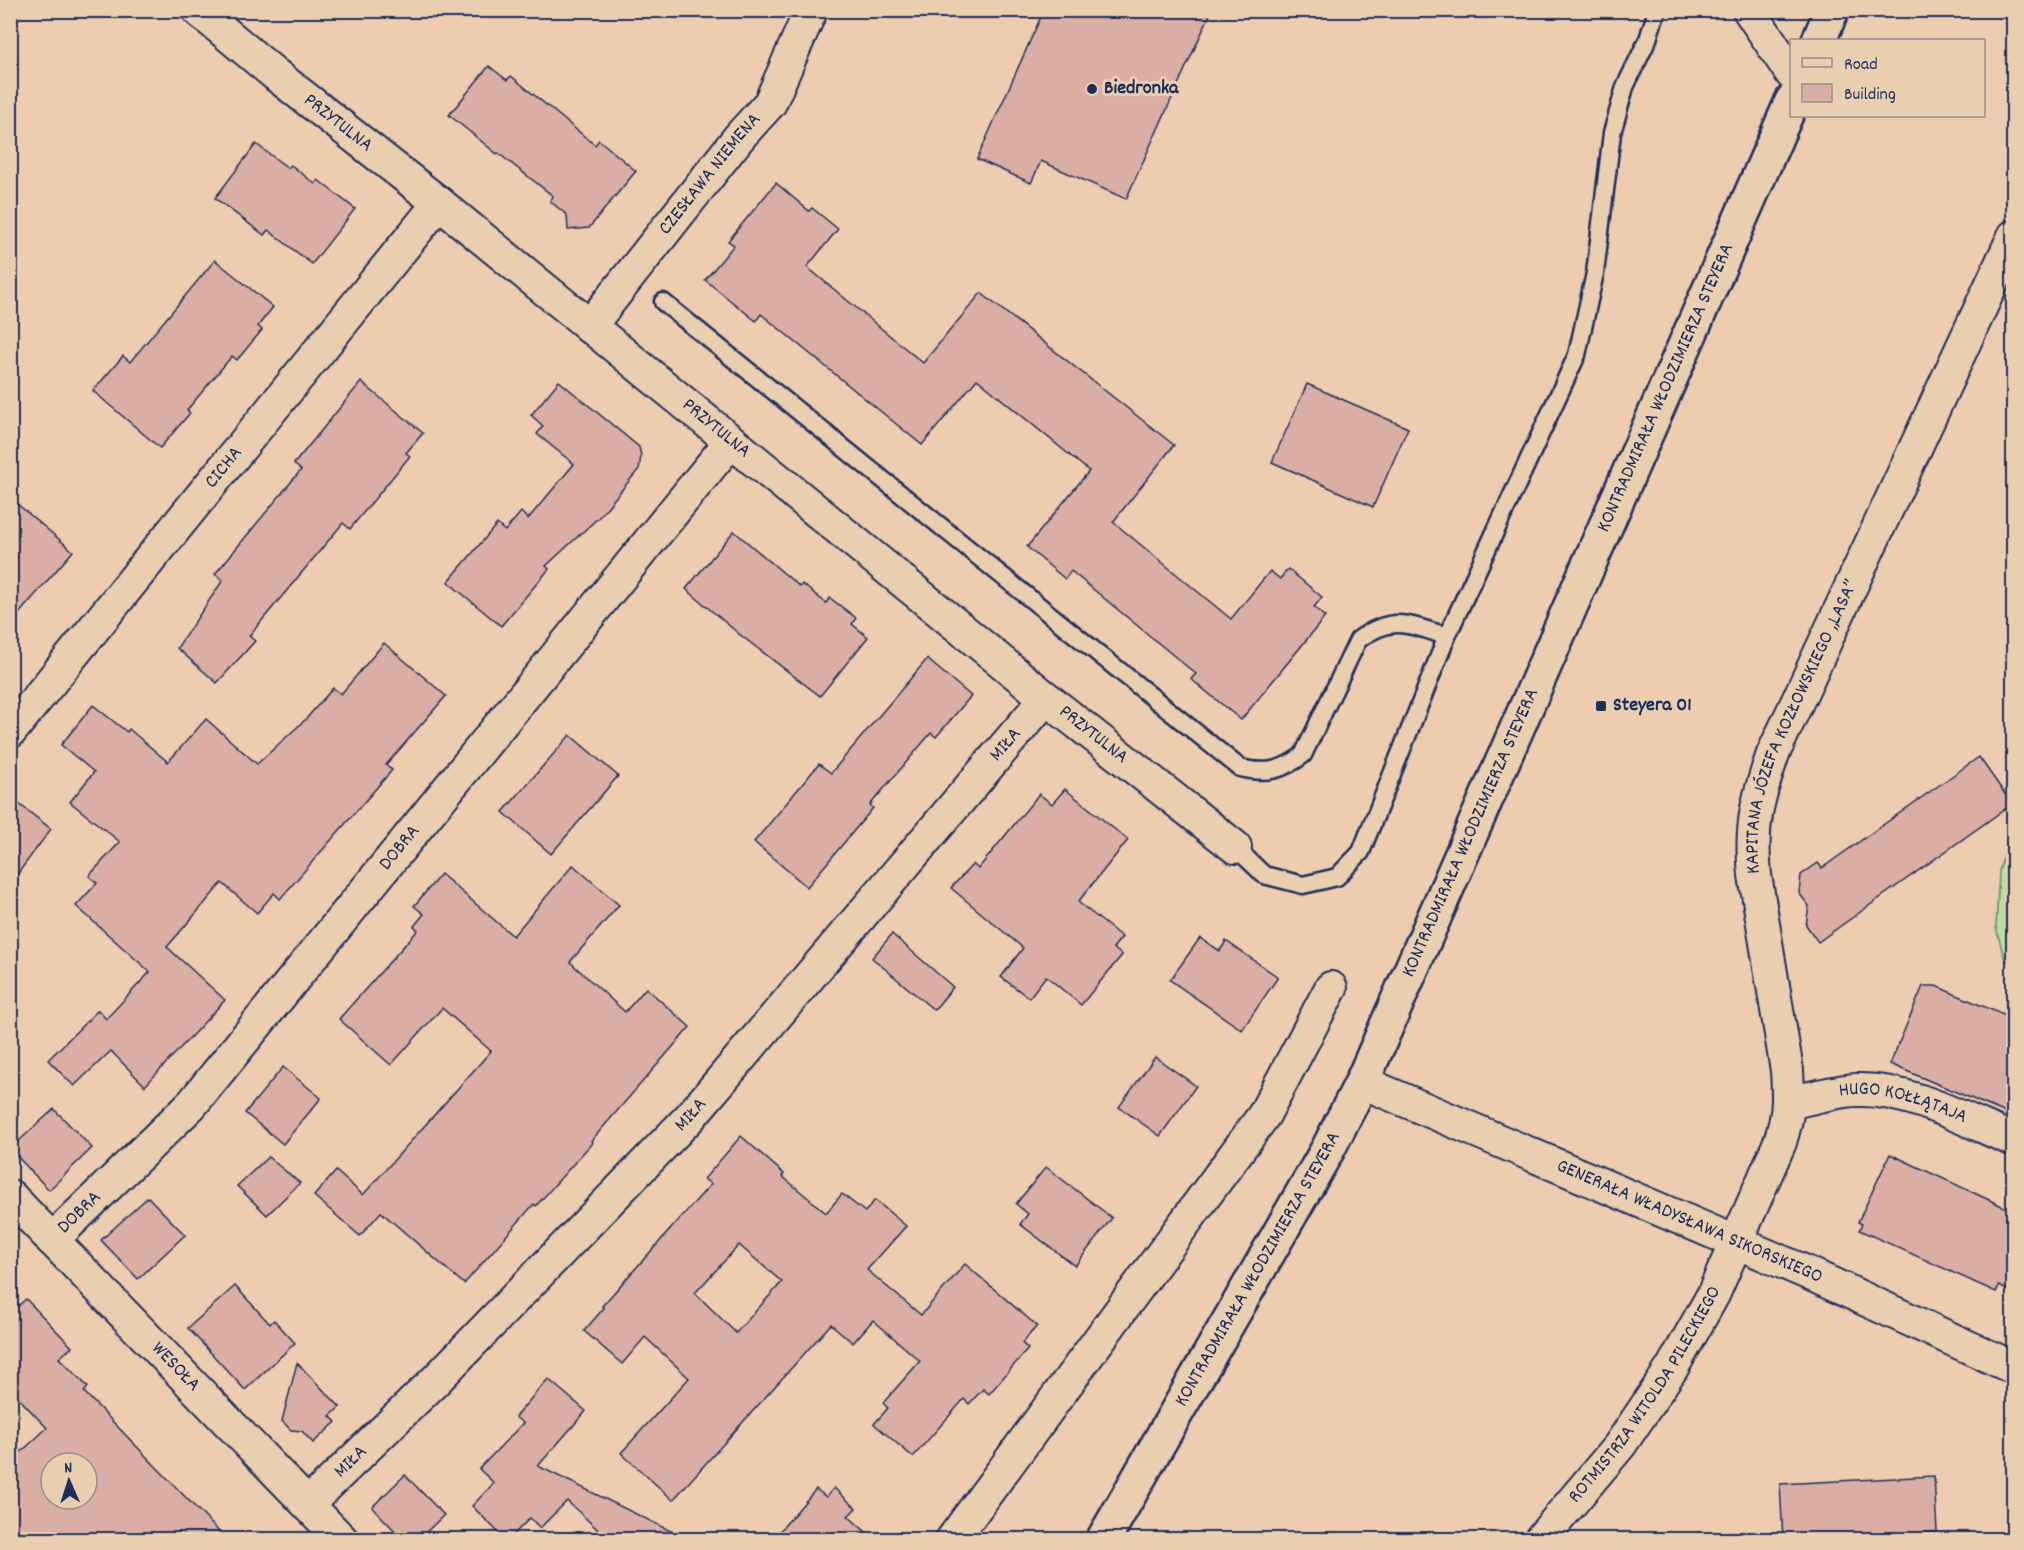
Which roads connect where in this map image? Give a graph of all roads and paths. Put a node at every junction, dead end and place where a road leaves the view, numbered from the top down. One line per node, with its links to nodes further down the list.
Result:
1 (198, 10): 9 (street, PRZYTULNA)
2 (811, 10): 12 (street, CZESŁAWA NIEMENA)
3 (1657, 10): 14 (lane)
4 (1749, 10): 7 (street)
5 (1832, 10): 6 (street)
6 (1819, 39)
7 (1790, 72)
8 (1790, 103): 19 (street, KONTRADMIRAŁA WŁODZIMIERZA STEYERA)
9 (439, 203): 12 (street, PRZYTULNA); 16 (street, CICHA)
10 (2013, 236): 20 (street, KAPITANA JÓZEFA KOZŁOWSKIEGO „LASA”)
11 (663, 302): 14 (lane)
12 (589, 327): 13 (street, PRZYTULNA)
13 (731, 441): 15 (street, PRZYTULNA); 23 (street, DOBRA)
14 (1447, 636): 17 (lane)
15 (1046, 698): 17 (street, PRZYTULNA); 26 (street, MIŁA)
16 (10, 732)
17 (1235, 847)
18 (1331, 988): 28 (street)
19 (1362, 1082): 24 (street, GENERAŁA WŁADYSŁAWA SIKORSKIEGO); 29 (street, KONTRADMIRAŁA WŁODZIMIERZA STEYERA)
20 (1789, 1103): 21 (street, HUGO KOŁŁĄTAJA); 24 (street, KAPITANA JÓZEFA KOZŁOWSKIEGO „LASA”)
21 (2013, 1140)
22 (10, 1196): 23 (street, WESOŁA)
23 (52, 1240): 26 (street, WESOŁA)
24 (1737, 1242): 25 (street, GENERAŁA WŁADYSŁAWA SIKORSKIEGO); 30 (street, ROTMISTRZA WITOLDA PILECKIEGO)
25 (2013, 1368)
26 (308, 1504): 27 (street, WESOŁA)
27 (342, 1539)
28 (952, 1539)
29 (1103, 1539)
30 (1540, 1539)

